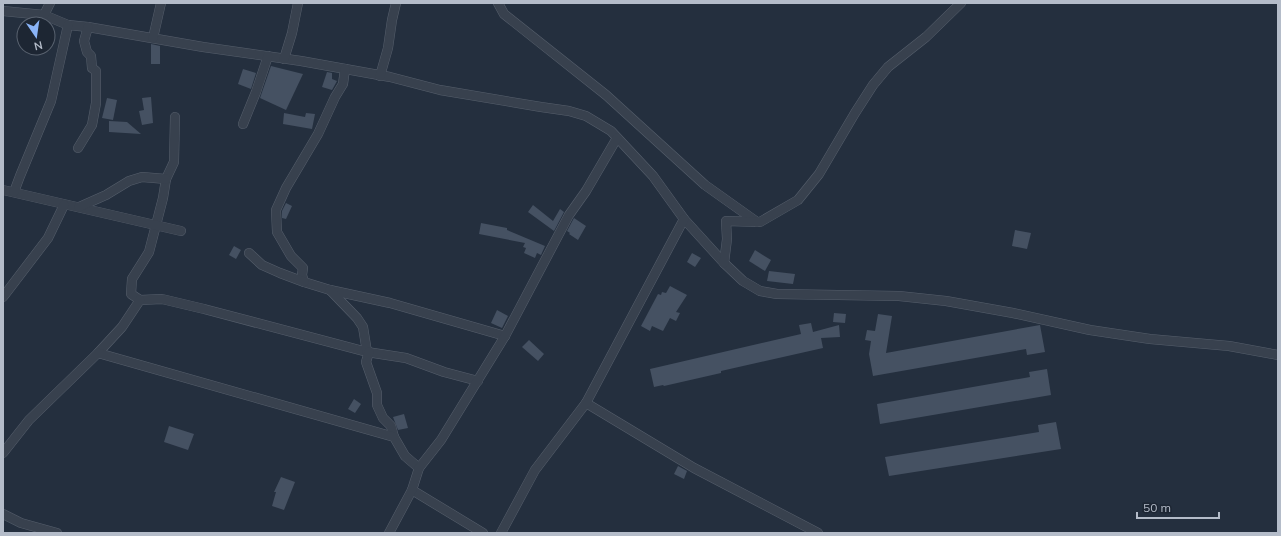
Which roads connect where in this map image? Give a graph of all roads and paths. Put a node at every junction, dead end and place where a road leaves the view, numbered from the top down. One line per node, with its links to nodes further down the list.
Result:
1 (50, 3): 8 (street)
2 (161, 3): 11 (street)
3 (298, 3): 13 (street)
4 (396, 3): 15 (street)
5 (498, 3): 26 (street)
6 (961, 3): 26 (street)
7 (3, 11): 8 (street)
8 (44, 15): 9 (street)
9 (68, 25): 10 (street); 22 (street)
10 (88, 27): 11 (street); 19 (street)
11 (153, 38): 12 (street)
12 (268, 56): 13 (street); 17 (street)
13 (284, 59): 14 (street)
14 (344, 69): 15 (street); 31 (street)
15 (380, 76): 18 (street)
16 (175, 117): 20 (street)
17 (243, 124)
18 (617, 138): 25 (street); 35 (street)
19 (78, 148)
20 (166, 179): 24 (street); 27 (street)
21 (3, 190): 22 (street)
22 (14, 192): 23 (street)
23 (64, 205): 24 (street); 33 (street)
24 (79, 207): 27 (street)
25 (684, 219): 30 (street); 40 (street)
26 (757, 222): 30 (street)
27 (155, 225): 28 (street); 34 (street)
28 (181, 231)
29 (249, 253): 31 (street)
30 (724, 263): 38 (street)
31 (304, 282): 32 (street)
32 (330, 290): 35 (street); 36 (street)
33 (3, 297)
34 (140, 300): 36 (street); 37 (street)
35 (505, 336): 39 (street)
36 (368, 352): 39 (street); 41 (street)
37 (98, 353): 41 (street); 42 (street)
38 (1278, 355)
39 (478, 382): 43 (street)
40 (586, 402): 49 (street); 50 (street)
41 (394, 437): 43 (street)
42 (3, 453)
43 (419, 468): 44 (street)
44 (412, 490): 47 (street); 48 (street)
45 (3, 514): 46 (street)
46 (57, 533)
47 (390, 533)
48 (483, 533)
49 (501, 533)
50 (818, 533)

